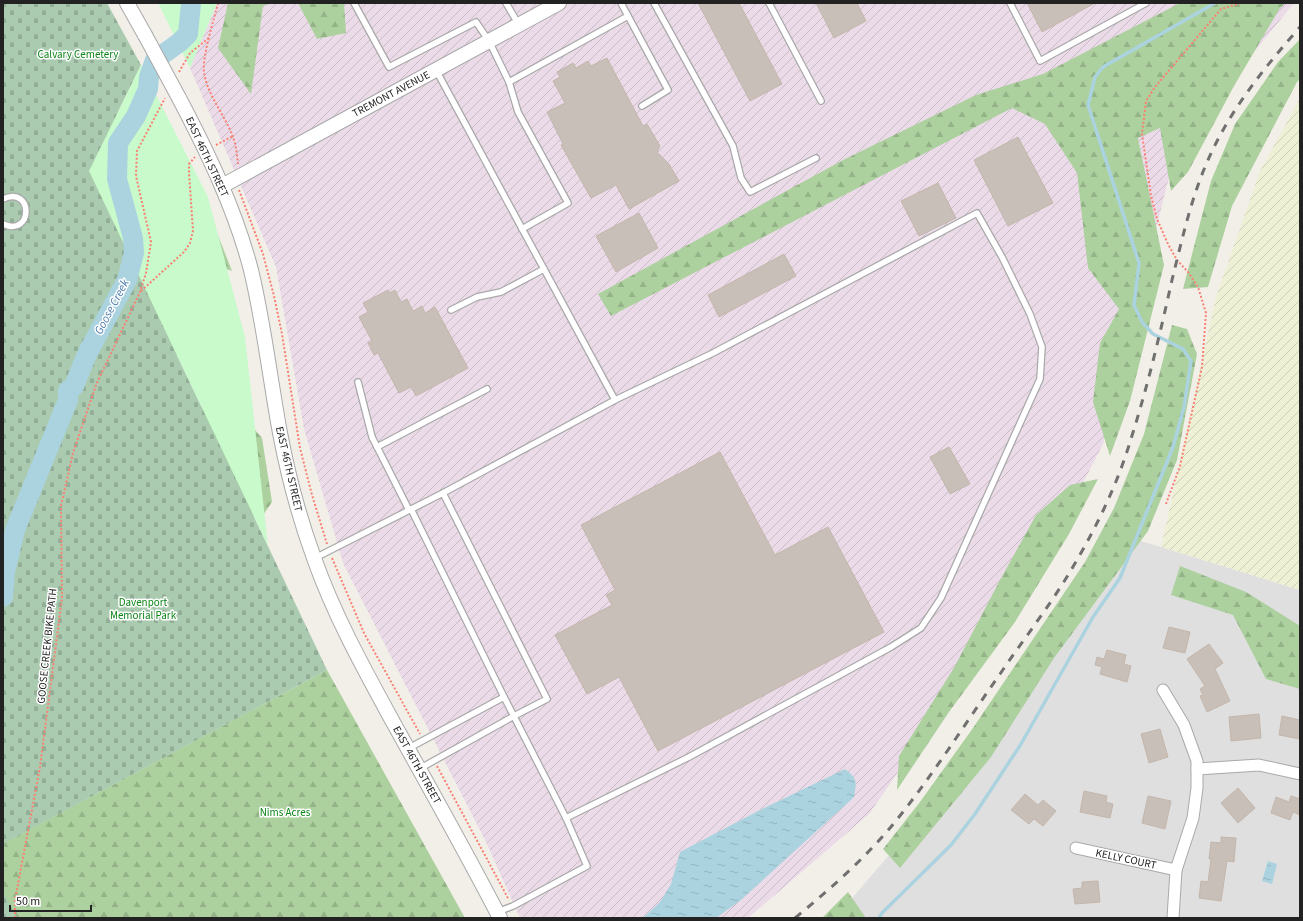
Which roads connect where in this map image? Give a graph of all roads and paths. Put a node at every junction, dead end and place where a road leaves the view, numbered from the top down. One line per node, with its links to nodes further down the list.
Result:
1 (127, 3): 19 (street, EAST 46TH STREET, bridge)
2 (218, 3): 14 (path)
3 (354, 3): 15 (lane)
4 (506, 3): 13 (lane)
5 (559, 3): 13 (street, TREMONT AVENUE)
6 (621, 3): 12 (lane)
7 (654, 3): 24 (lane)
8 (769, 3): 20 (lane)
9 (1010, 3): 10 (lane)
10 (1146, 3)
11 (1241, 3): 38 (path)
12 (628, 16): 18 (lane); 21 (lane)
13 (519, 25): 15 (street, TREMONT AVENUE)
14 (210, 37): 17 (path); 22 (path)
15 (489, 41): 16 (street, TREMONT AVENUE); 18 (lane)
16 (436, 70): 25 (street, TREMONT AVENUE); 29 (lane)
17 (178, 74)
18 (509, 82): 29 (lane)
19 (173, 96): 23 (street, EAST 46TH STREET); 31 (path, GOOSE CREEK BIKE PATH)
20 (821, 101)
21 (642, 106)
22 (233, 136): 23 (path, GOOSE CREEK BIKE PATH); 25 (path)
23 (206, 151): 26 (street, EAST 46TH STREET); 31 (path, GOOSE CREEK BIKE PATH)
24 (816, 158)
25 (239, 176): 26 (street, TREMONT AVENUE); 40 (path)
26 (222, 186): 41 (street, EAST 46TH STREET)
27 (3, 198): 28 (lane)
28 (3, 224)
29 (522, 229): 30 (lane)
30 (544, 269): 32 (lane); 35 (lane)
31 (140, 292): 56 (path, GOOSE CREEK BIKE PATH)
32 (451, 310)
33 (358, 382): 36 (lane)
34 (487, 389): 36 (lane)
35 (615, 400): 37 (lane); 51 (lane)
36 (377, 447): 39 (lane)
37 (443, 493): 39 (lane); 44 (lane)
38 (1166, 504)
39 (410, 510): 40 (lane); 43 (lane)
40 (328, 550): 41 (lane); 45 (path)
41 (314, 558): 46 (street, EAST 46TH STREET)
42 (1163, 690): 49 (street)
43 (504, 697): 44 (lane); 45 (lane)
44 (514, 716): 47 (lane); 51 (lane)
45 (423, 739): 46 (lane)
46 (408, 748): 48 (street, EAST 46TH STREET)
47 (434, 760): 48 (lane); 54 (path)
48 (419, 769): 55 (street, EAST 46TH STREET)
49 (1197, 769): 50 (street); 53 (street)
50 (1300, 774)
51 (566, 818): 54 (lane)
52 (1076, 848): 53 (street, KELLY COURT)
53 (1176, 870): 57 (street)
54 (513, 906): 55 (lane)
55 (498, 915)
56 (14, 918)
57 (1173, 918)

